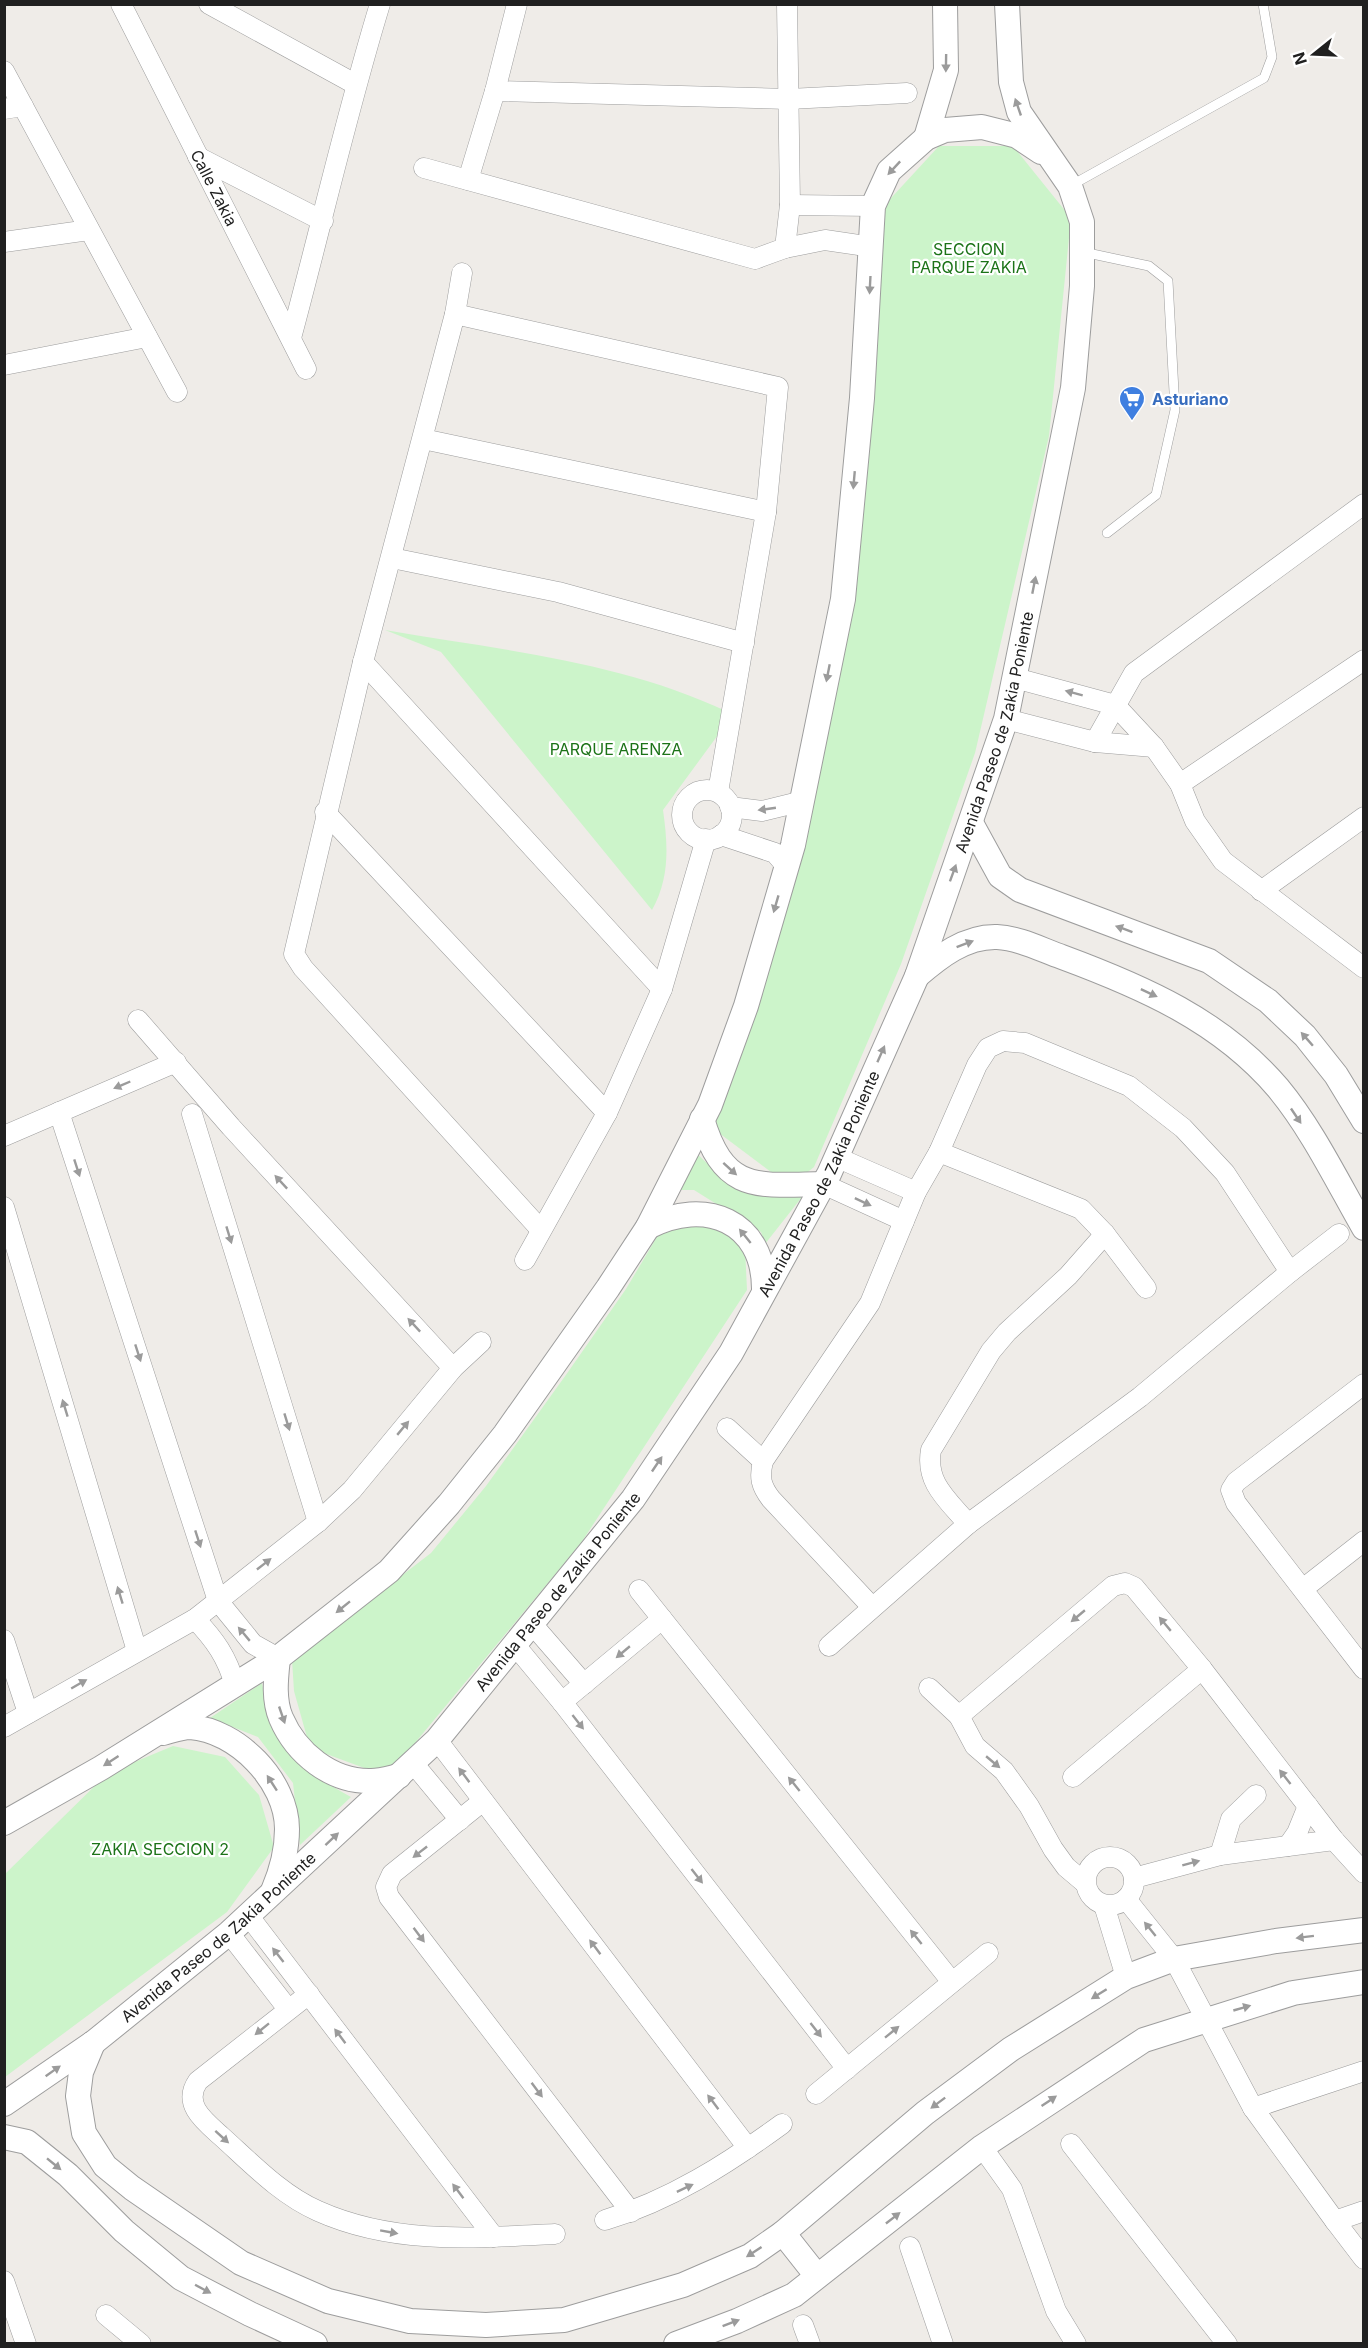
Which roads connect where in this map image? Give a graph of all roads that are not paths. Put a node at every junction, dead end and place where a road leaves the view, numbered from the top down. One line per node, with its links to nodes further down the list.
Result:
1 (121, 4): 16 (street, Calle Zakia)
2 (209, 4): 10 (street)
3 (380, 4): 10 (street)
4 (517, 4): 11 (street)
5 (787, 4): 13 (street)
6 (945, 4): 15 (street, one-way to 15)
7 (1007, 4): 17 (street, Avenida Paseo de Zakia Poniente, one-way to 7)
8 (1263, 4): 20 (lane)
9 (4, 71): 14 (street)
10 (355, 84): 23 (street)
11 (495, 91): 13 (street); 19 (street)
12 (907, 93): 13 (street)
13 (789, 99): 21 (street)
14 (14, 107): 24 (street)
15 (926, 138): 17 (street); 22 (street, one-way to 22)
16 (198, 157): 23 (street); 32 (street, Calle Zakia)
17 (1048, 157): 20 (street, Avenida Paseo de Zakia Poniente)
18 (424, 168): 19 (street)
19 (468, 180): 27 (street)
20 (1070, 186): 28 (street, Avenida Paseo de Zakia Poniente)
21 (790, 205): 22 (street); 27 (street)
22 (873, 206): 26 (street)
23 (323, 221): 32 (street)
24 (89, 230): 25 (street); 31 (street)
25 (4, 242)
26 (872, 247): 27 (street); 51 (street, one-way to 51)
27 (785, 248)
28 (1082, 252): 39 (lane); 44 (street, Avenida Paseo de Zakia Poniente, one-way to 28)
29 (462, 273): 30 (street)
30 (455, 314): 36 (street); 38 (street)
31 (147, 337): 33 (street); 35 (street)
32 (291, 338): 34 (street, Calle Zakia)
33 (4, 365)
34 (306, 369)
35 (177, 392)
36 (423, 439): 38 (street); 40 (street)
37 (1364, 504): 45 (street)
38 (766, 513): 41 (street)
39 (1107, 533)
40 (392, 558): 41 (street); 43 (street)
41 (744, 643): 50 (street)
42 (1364, 660): 49 (street)
43 (363, 662): 52 (street); 60 (street)
44 (1015, 678): 45 (street, one-way to 44); 46 (street, Avenida Paseo de Zakia Poniente)
45 (1115, 705): 47 (street); 48 (street)
46 (1006, 719): 47 (street); 54 (street, Avenida Paseo de Zakia Poniente)
47 (1095, 742): 48 (street)
48 (1154, 747): 49 (street)
49 (1180, 784): 57 (street)
50 (724, 800): 51 (street, one-way to 50); 55 (street); 55 (street)
51 (803, 801): 56 (street)
52 (325, 812): 64 (street); 79 (street)
53 (1364, 817): 57 (street)
54 (971, 823): 59 (street, Avenida Paseo de Zakia Poniente, one-way to 54); 67 (street, one-way to 54)
55 (714, 837): 56 (street); 60 (street)
56 (787, 867): 66 (street, one-way to 66)
57 (1261, 891): 58 (street)
58 (1364, 968)
59 (916, 976): 72 (street, Avenida Paseo de Zakia Poniente, one-way to 59); 78 (street, one-way to 78)
60 (662, 989): 64 (street)
61 (138, 1020): 62 (street)
62 (176, 1062): 63 (street, one-way to 63); 68 (street)
63 (59, 1112): 69 (street); 96 (street, one-way to 96)
64 (607, 1113): 79 (street)
65 (192, 1114): 70 (street)
66 (702, 1119): 73 (street, one-way to 73); 77 (street)
67 (1364, 1121)
68 (231, 1127): 70 (street); 87 (street, one-way to 68)
69 (4, 1136)
70 (200, 1139): 91 (street, one-way to 91)
71 (939, 1152): 74 (street); 80 (street); 83 (street)
72 (836, 1157): 73 (street, Avenida Paseo de Zakia Poniente); 74 (street)
73 (823, 1184): 76 (street, one-way to 76); 85 (street, Avenida Paseo de Zakia Poniente)
74 (916, 1192): 76 (street)
75 (4, 1207): 104 (street, one-way to 75)
76 (903, 1221): 90 (street)
77 (648, 1227): 85 (street, one-way to 77); 105 (street, one-way to 105)
78 (1364, 1228)
79 (541, 1230): 82 (street)
80 (1105, 1234): 84 (street); 92 (street)
81 (1339, 1234): 83 (street)
82 (525, 1260)
83 (1290, 1272): 92 (street)
84 (1146, 1288)
85 (764, 1289): 100 (street, Avenida Paseo de Zakia Poniente, one-way to 85)
86 (481, 1342): 87 (street)
87 (453, 1368): 91 (street, one-way to 87)
88 (1364, 1384): 94 (street)
89 (727, 1428): 90 (street)
90 (763, 1461): 97 (street)
91 (318, 1522): 96 (street, one-way to 91)
92 (968, 1524): 97 (street)
93 (1364, 1541): 94 (street)
94 (1304, 1588): 107 (street)
95 (639, 1590): 99 (street)
96 (218, 1601): 98 (street); 105 (street, one-way to 96)
97 (873, 1607): 103 (street)
98 (195, 1619): 104 (street); 109 (street)
99 (662, 1619): 108 (street, one-way to 108); 139 (street, one-way to 99)
100 (532, 1624): 102 (street, Avenida Paseo de Zakia Poniente); 108 (street)
101 (4, 1640): 112 (street)
102 (514, 1644): 111 (street); 116 (street, Avenida Paseo de Zakia Poniente)
103 (829, 1646)
104 (137, 1651): 112 (street, one-way to 104)
105 (278, 1658): 109 (street); 117 (street, one-way to 117)
106 (1202, 1669): 113 (street, one-way to 113); 118 (street); 121 (street, one-way to 106)
107 (1364, 1670)
108 (584, 1684): 111 (street)
109 (235, 1685): 115 (street)
110 (929, 1688): 113 (street)
111 (562, 1702): 145 (street, one-way to 145)
112 (28, 1713): 114 (street)
113 (959, 1716): 129 (street, one-way to 129)
114 (4, 1727)
115 (150, 1736): 123 (street, one-way to 123); 130 (street, one-way to 115)
116 (437, 1740): 117 (street, Avenida Paseo de Zakia Poniente); 120 (street, one-way to 116)
117 (406, 1770): 122 (street); 130 (street, Avenida Paseo de Zakia Poniente, one-way to 117)
118 (1073, 1778)
119 (1256, 1796): 126 (street)
120 (483, 1801): 122 (street); 154 (street, one-way to 120)
121 (1308, 1806): 124 (street); 125 (street)
122 (460, 1820): 156 (street, one-way to 156)
123 (8, 1824)
124 (1334, 1840): 125 (street); 127 (street)
125 (1288, 1846): 126 (street)
126 (1220, 1855): 128 (street, one-way to 126)
127 (1364, 1873)
128 (1134, 1878): 129 (street); 131 (street)
129 (1085, 1883): 132 (street)
130 (269, 1898): 133 (street, Avenida Paseo de Zakia Poniente)
131 (1126, 1899): 132 (street); 137 (street, one-way to 131)
132 (1104, 1905): 138 (street)
133 (248, 1916): 135 (street, Avenida Paseo de Zakia Poniente); 141 (street, one-way to 133)
134 (1364, 1930): 137 (street, one-way to 137)
135 (229, 1933): 142 (street); 144 (street, Avenida Paseo de Zakia Poniente)
136 (988, 1953): 139 (street)
137 (1174, 1959): 138 (street); 143 (street)
138 (1126, 1977): 159 (street, one-way to 159)
139 (952, 1982): 145 (street, one-way to 139)
140 (1364, 1982): 143 (street, one-way to 140)
141 (309, 1994): 142 (street); 161 (street, one-way to 141)
142 (288, 2009): 161 (street, one-way to 161)
143 (1207, 2018): 149 (street); 153 (street, one-way to 143)
144 (93, 2043): 148 (street, Avenida Paseo de Zakia Poniente, one-way to 144); 159 (street, one-way to 144)
145 (847, 2069): 147 (street)
146 (1364, 2071): 149 (street)
147 (816, 2094)
148 (4, 2104)
149 (1253, 2108): 158 (street)
150 (782, 2124): 154 (street)
151 (4, 2136): 170 (street, one-way to 170)
152 (1071, 2144): 175 (street)
153 (982, 2147): 164 (street, one-way to 153); 174 (street)
154 (748, 2148): 156 (street, one-way to 154)
155 (1364, 2211): 158 (street)
156 (632, 2212): 157 (street)
157 (606, 2220)
158 (1335, 2221): 163 (street)
159 (783, 2233): 164 (street)
160 (555, 2234): 161 (street)
161 (494, 2237)
162 (910, 2247): 173 (street)
163 (1364, 2259)
164 (817, 2276): 171 (street, one-way to 164)
165 (4, 2281): 168 (street)
166 (106, 2315): 169 (street)
167 (803, 2325): 172 (street)
168 (26, 2343)
169 (141, 2343)
170 (315, 2343)
171 (676, 2343)
172 (810, 2343)
173 (943, 2343)
174 (1076, 2343)
175 (1227, 2343)

